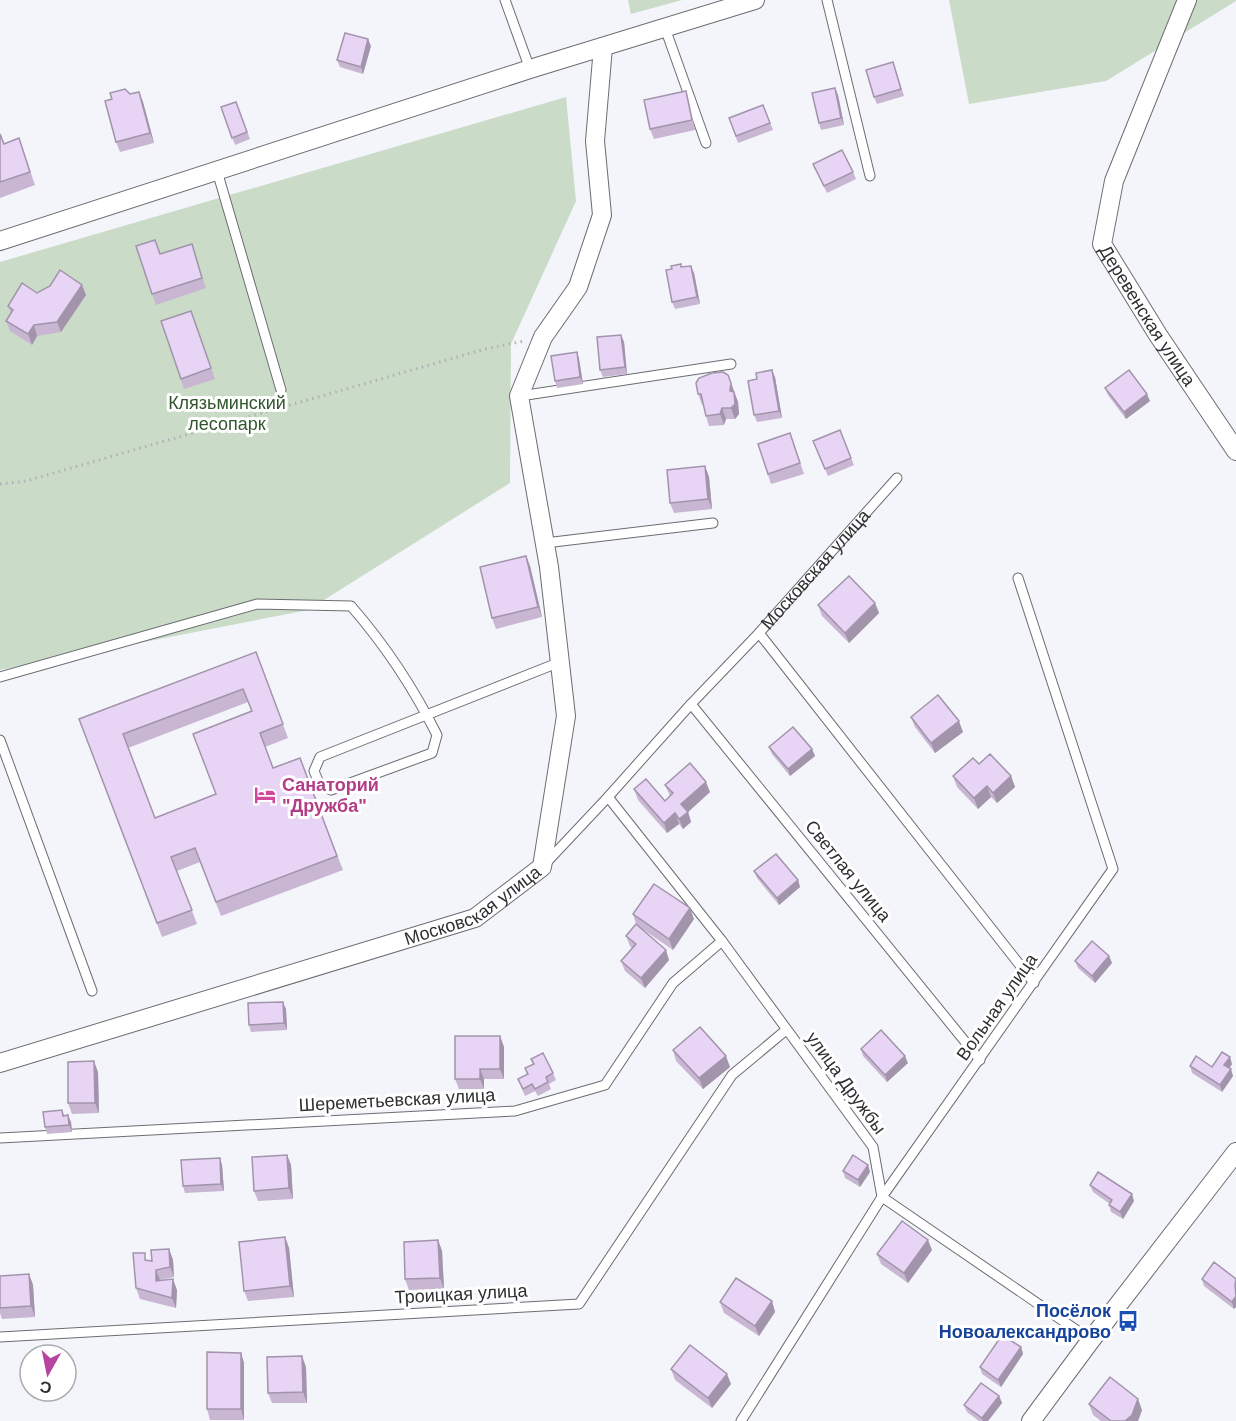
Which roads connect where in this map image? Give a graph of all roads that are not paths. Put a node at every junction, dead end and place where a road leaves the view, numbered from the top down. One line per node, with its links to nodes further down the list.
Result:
1 (505, 0): 7 (lane)
2 (755, 0): 5 (street)
3 (827, 0): 10 (lane)
4 (1187, 0): 15 (street, Деревенская улица)
5 (665, 28): 6 (street); 8 (lane)
6 (603, 47): 7 (street); 14 (street)
7 (530, 69): 9 (street)
8 (706, 143)
9 (216, 171): 11 (street); 13 (lane)
10 (870, 176)
11 (0, 241)
12 (731, 364): 14 (lane)
13 (281, 390)
14 (519, 396): 18 (street)
15 (1236, 451)
16 (897, 478): 20 (lane, Московская улица)
17 (713, 523): 18 (lane)
18 (545, 543): 21 (street)
19 (1018, 578): 29 (lane, Вольная улица)
20 (759, 633): 23 (lane, Московская улица); 29 (lane)
21 (560, 662): 24 (lane); 27 (street)
22 (0, 677): 24 (lane)
23 (691, 704): 26 (lane, Московская улица); 32 (lane, Светлая улица)
24 (427, 715): 24 (lane)
25 (0, 740): 30 (lane)
26 (608, 797): 27 (lane, Московская улица); 28 (lane, улица Дружбы)
27 (542, 867): 33 (street, Московская улица)
28 (722, 941): 31 (lane, улица Дружбы); 34 (lane, Шереметьевская улица)
29 (1034, 983): 32 (lane, Вольная улица)
30 (92, 991)
31 (786, 1030): 36 (lane, улица Дружбы); 37 (lane, Троицкая улица)
32 (980, 1060): 36 (lane, Вольная улица)
33 (0, 1063)
34 (0, 1138)
35 (1236, 1152): 38 (street)
36 (882, 1197): 38 (lane); 39 (lane, Вольная улица)
37 (0, 1337)
38 (1091, 1340): 40 (street)
39 (741, 1421)
40 (1031, 1421)

